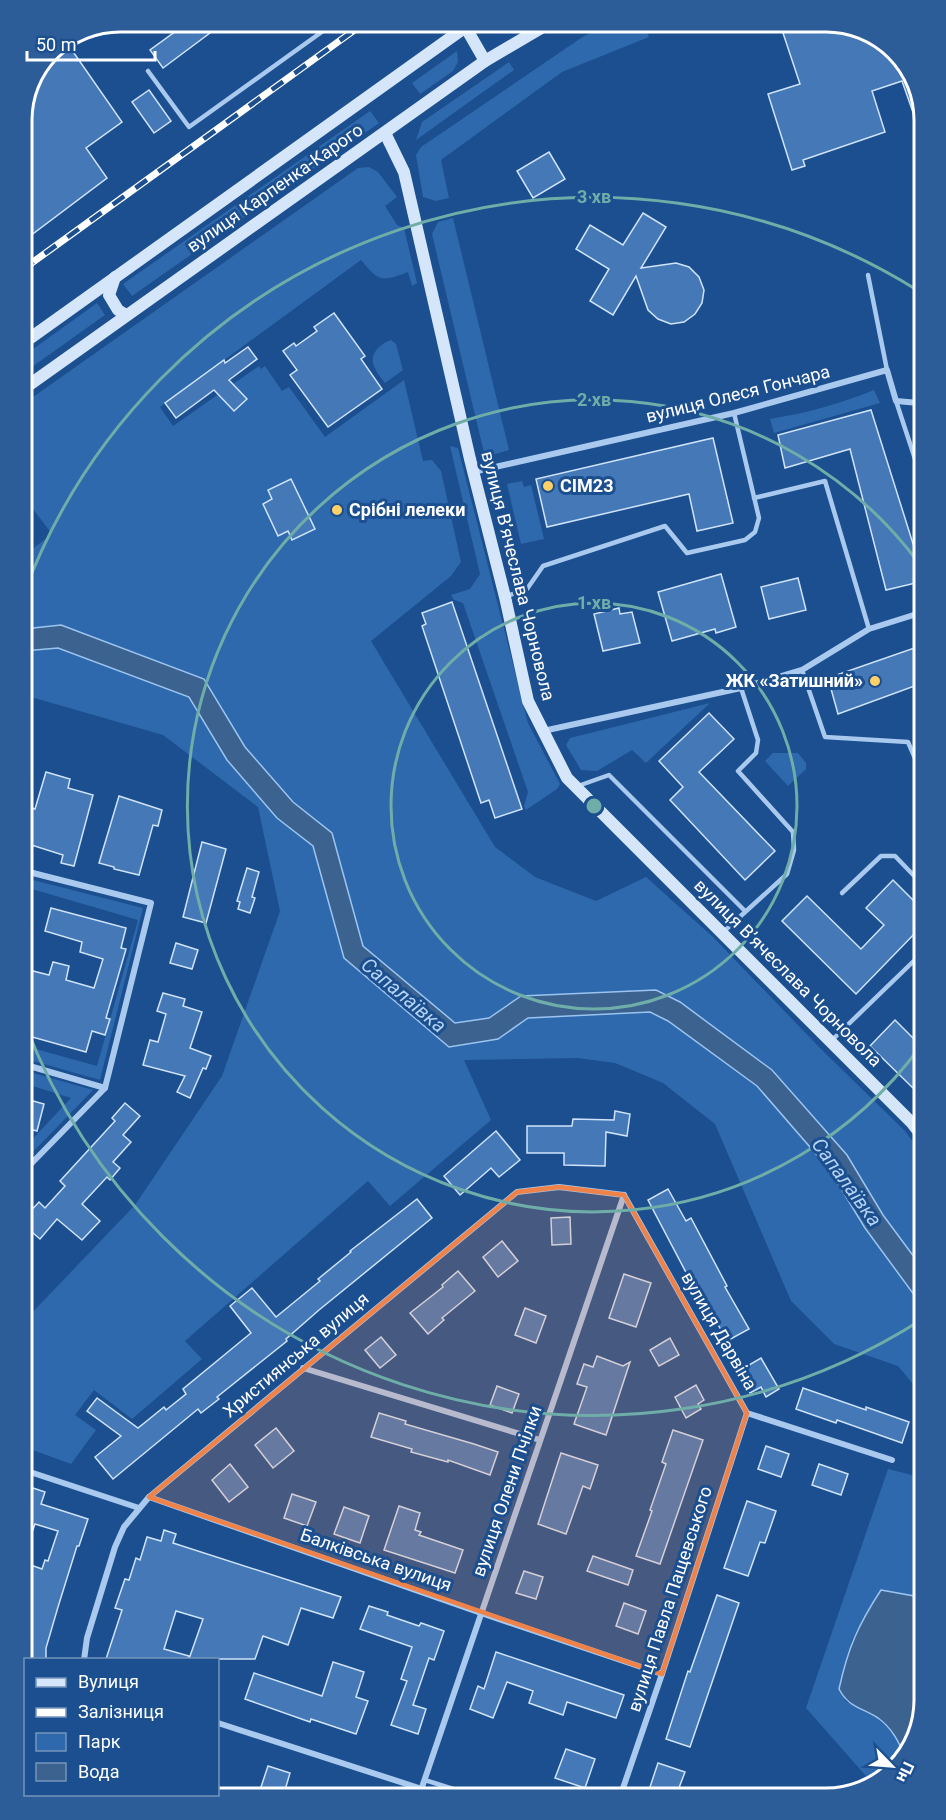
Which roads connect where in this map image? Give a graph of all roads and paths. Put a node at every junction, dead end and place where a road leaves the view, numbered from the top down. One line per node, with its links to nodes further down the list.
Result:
1 (322, 32): 6 (lane)
2 (455, 32): 9 (street, вулиця Карпенка-Карого)
3 (471, 32): 5 (street)
4 (534, 32): 5 (street, вулиця Карпенка-Карого)
5 (485, 61): 7 (street, вулиця Карпенка-Карого)
6 (148, 71)
7 (385, 133): 10 (street, вулиця Карпенка-Карого); 18 (street, вулиця Вʼячеслава Чорновола)
8 (868, 275): 12 (lane)
9 (116, 276): 10 (street); 11 (street, вулиця Карпенка-Карого)
10 (126, 315): 13 (street, вулиця Карпенка-Карого)
11 (32, 337)
12 (887, 370): 14 (street); 16 (street, вулиця Олеся Гончара)
13 (32, 383)
14 (896, 401): 15 (street); 17 (lane)
15 (914, 403)
16 (734, 412): 18 (street, вулиця Олеся Гончара); 19 (lane)
17 (914, 456)
18 (473, 472): 20 (street, вулиця Вʼячеслава Чорновола)
19 (754, 498): 20 (lane); 22 (lane)
20 (505, 597): 25 (street, вулиця Вʼячеслава Чорновола)
21 (914, 615): 22 (street)
22 (869, 629): 23 (street)
23 (802, 670): 24 (street); 26 (lane)
24 (741, 688): 25 (street); 31 (lane)
25 (542, 732): 27 (street, вулиця Вʼячеслава Чорновола)
26 (914, 756)
27 (576, 787): 31 (lane); 32 (street, вулиця Вʼячеслава Чорновола)
28 (32, 873): 36 (street)
29 (914, 876): 30 (lane)
30 (843, 893)
31 (745, 910): 32 (lane)
32 (722, 933): 34 (street, вулиця Вʼячеслава Чорновола)
33 (914, 961): 34 (lane)
34 (831, 1041): 37 (street, вулиця Вʼячеслава Чорновола)
35 (32, 1067): 36 (street)
36 (105, 1088): 38 (street)
37 (914, 1126)
38 (32, 1163)
39 (624, 1196): 40 (street, Християнська вулиця); 41 (street, вулиця Дарвіна); 42 (street, вулиця Олени Пчілки)
40 (303, 1368): 42 (street); 45 (street, Християнська вулиця)
41 (747, 1413): 43 (street, вулиця Дарвіна); 49 (street, вулиця Павла Пащевського)
42 (540, 1440): 47 (street, вулиця Олени Пчілки)
43 (892, 1460)
44 (32, 1473): 46 (street)
45 (149, 1497): 46 (street, Християнська вулиця); 47 (street, Балківська вулиця)
46 (139, 1508): 48 (street, Християнська вулиця)
47 (481, 1613): 49 (street, Балківська вулиця); 51 (street, вулиця Олени Пчілки)
48 (84, 1658)
49 (662, 1674): 55 (street, вулиця Павла Пащевського)
50 (219, 1723): 52 (street)
51 (425, 1780): 53 (street, вулиця Олени Пчілки); 54 (lane)
52 (409, 1788)
53 (422, 1788)
54 (450, 1788)
55 (623, 1788)

